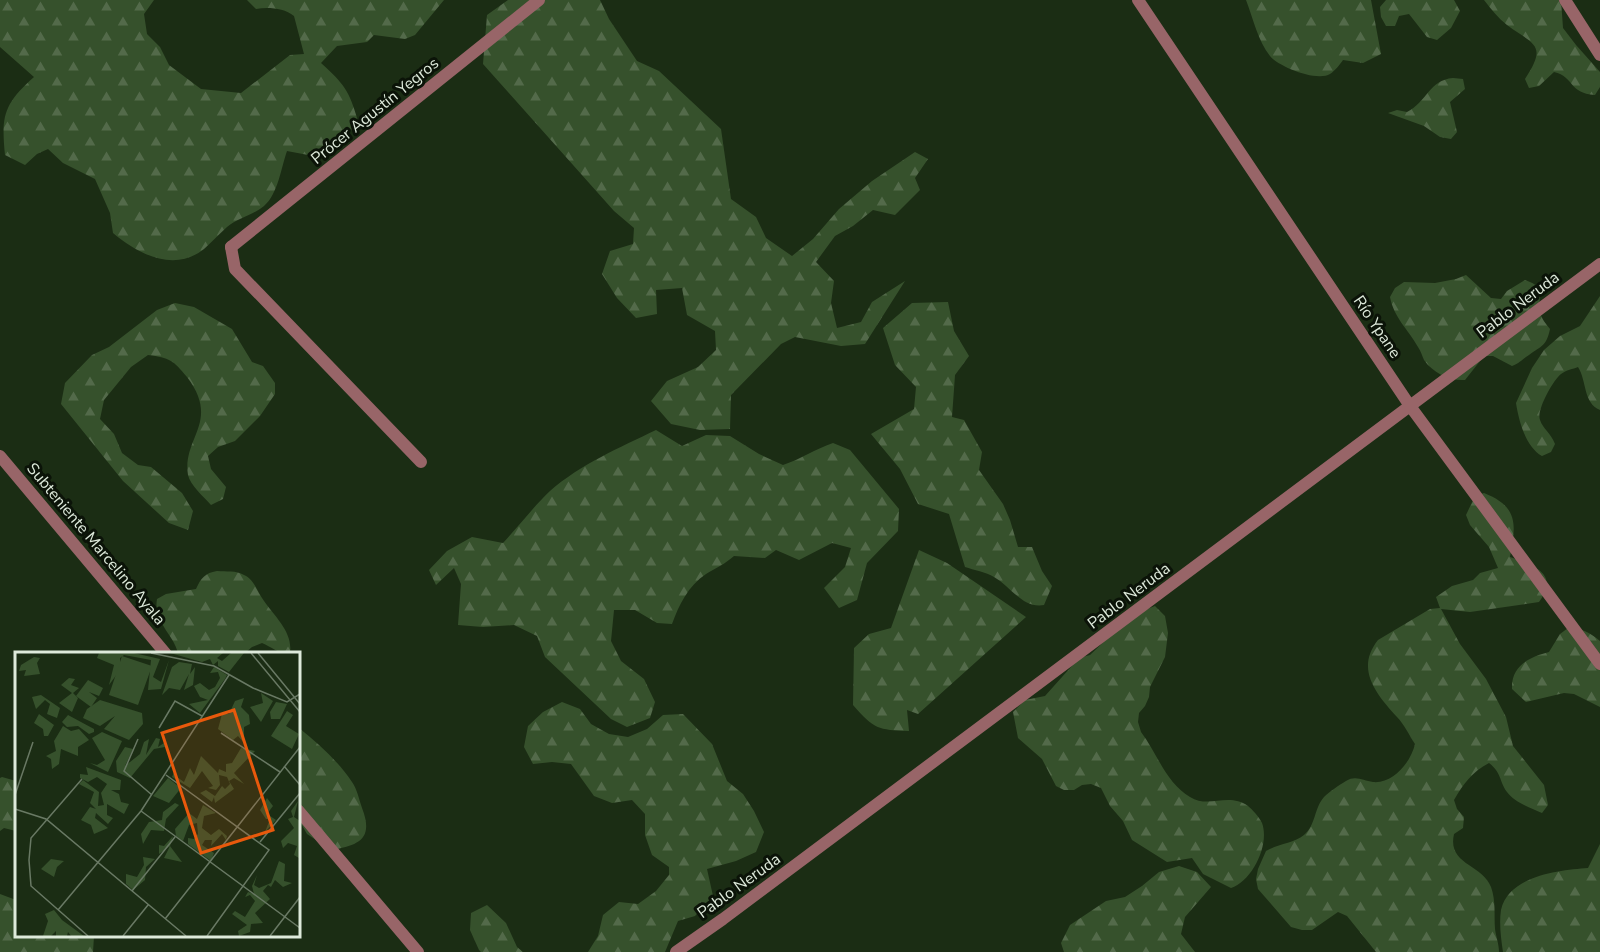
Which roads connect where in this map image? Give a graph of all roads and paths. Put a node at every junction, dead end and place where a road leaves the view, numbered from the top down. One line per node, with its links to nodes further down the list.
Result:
1 (539, 0): 8 (street, Prócer Agustín Yegros)
2 (1138, 0): 6 (street, Río Ypane)
3 (1565, 0): 4 (street)
4 (1600, 55)
5 (1600, 264): 6 (street, Pablo Neruda)
6 (1410, 406): 10 (street, Río Ypane); 13 (street, Pablo Neruda)
7 (0, 456): 9 (street, Subteniente Marcelino Ayala)
8 (421, 462)
9 (164, 652)
10 (1600, 664)
11 (300, 812): 12 (street)
12 (418, 952)
13 (676, 952)

